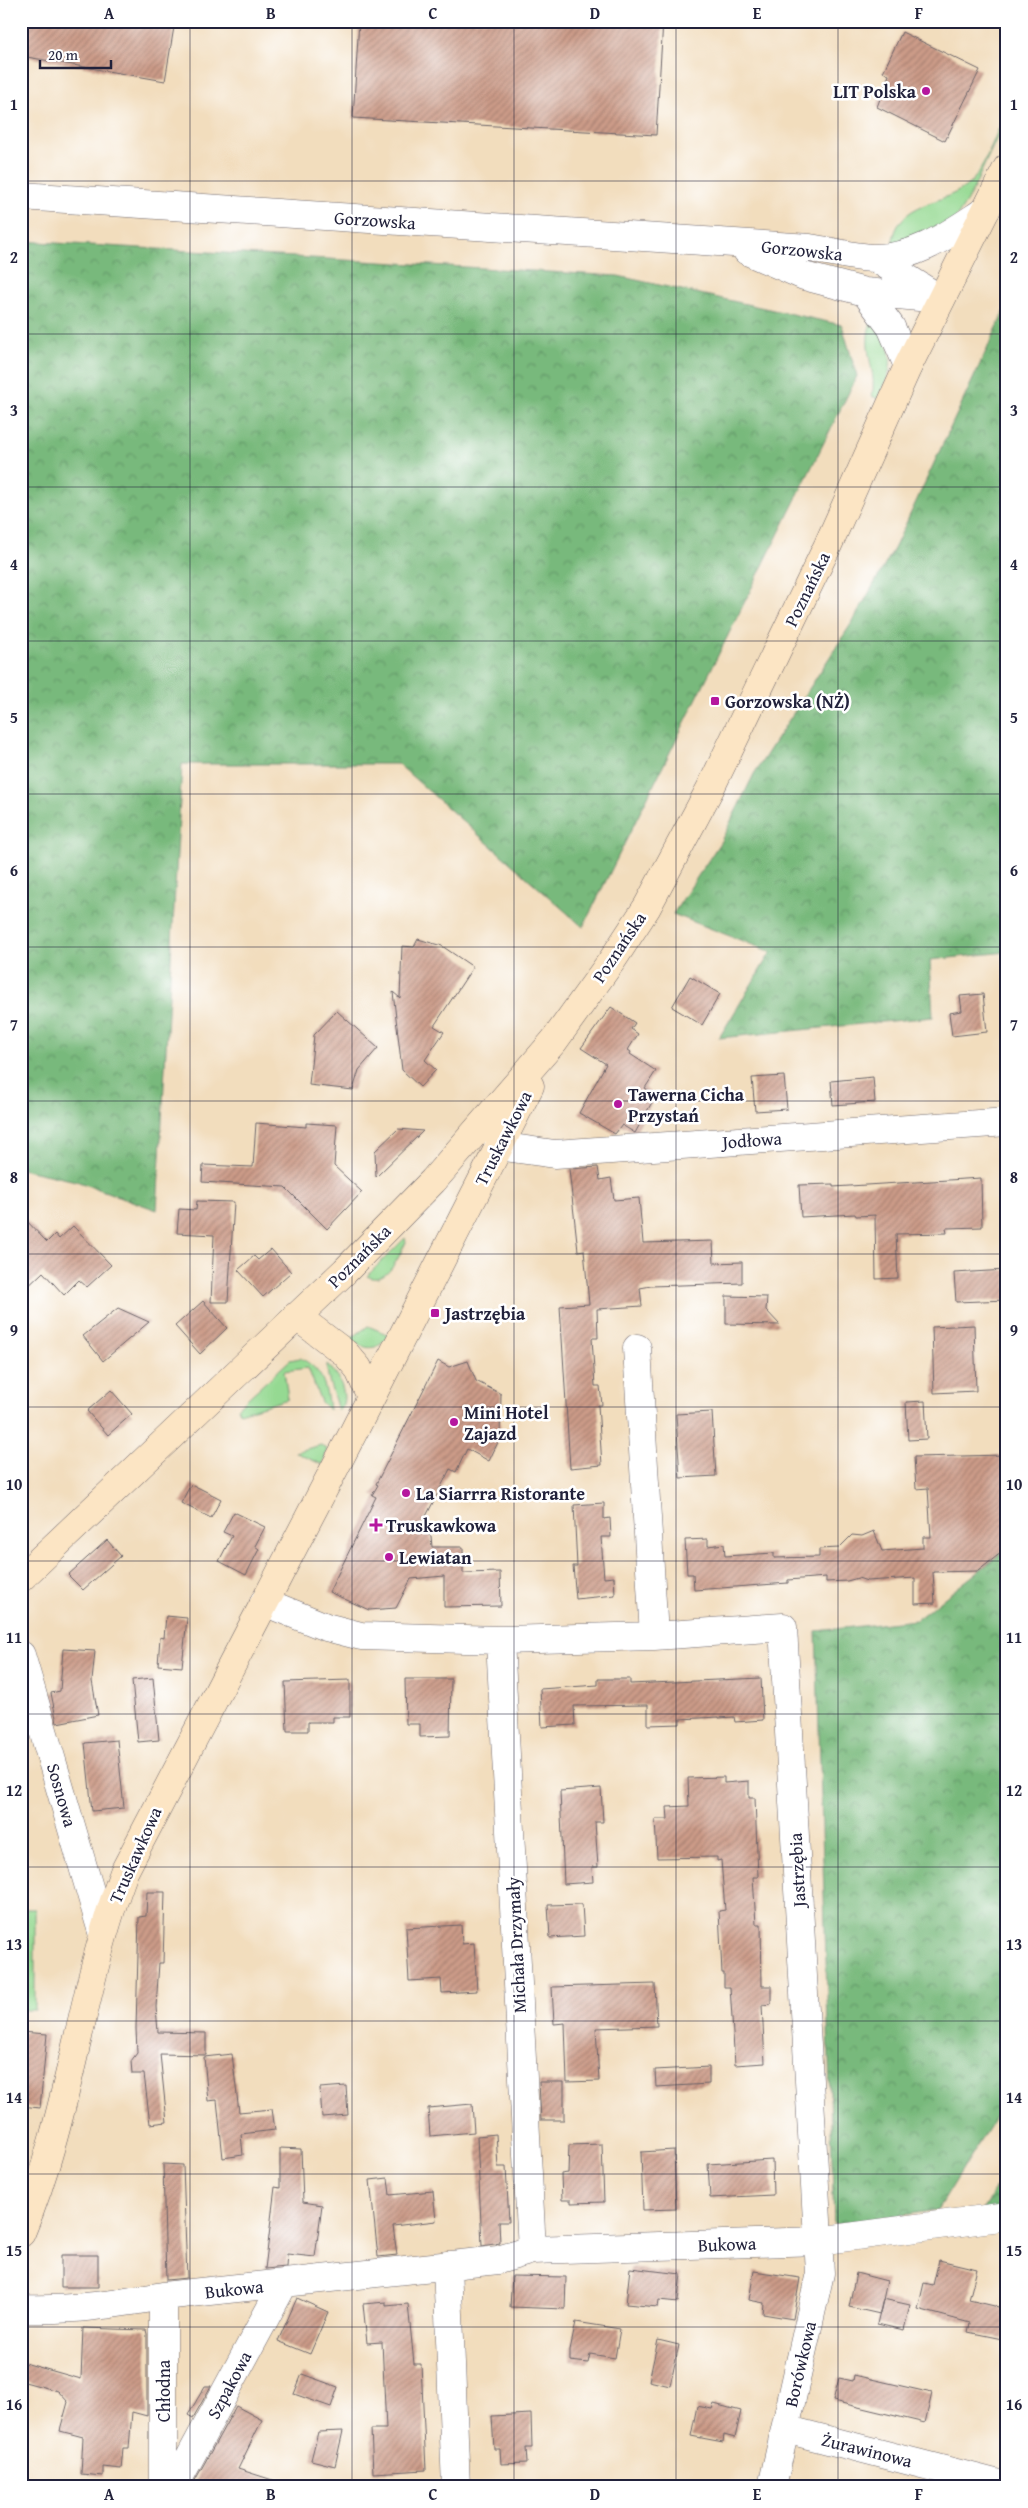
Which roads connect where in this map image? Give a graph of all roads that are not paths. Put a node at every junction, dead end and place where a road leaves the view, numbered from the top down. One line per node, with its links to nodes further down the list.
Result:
1 (1007, 168): 3 (street, Poznańska)
2 (21, 196): 4 (street, Gorzowska)
3 (986, 210): 5 (street, Gorzowska); 7 (street, Poznańska)
4 (729, 244): 5 (street, Gorzowska); 6 (street, Gorzowska)
5 (875, 258): 7 (street, Gorzowska)
6 (865, 292): 7 (street, Gorzowska); 8 (street)
7 (941, 299): 8 (street, Poznańska)
8 (908, 366): 9 (street, Poznańska)
9 (554, 1041): 11 (street, Truskawkowa); 12 (street, Poznańska)
10 (1007, 1122): 11 (street, Jodłowa)
11 (498, 1146): 14 (street, Truskawkowa)
12 (296, 1316): 14 (street); 15 (street, Poznańska)
13 (637, 1348): 17 (street)
14 (371, 1397): 16 (street, Truskawkowa)
15 (21, 1578)
16 (264, 1602): 18 (street, Jastrzębia); 20 (street, Truskawkowa)
17 (654, 1636): 18 (street, Jastrzębia); 23 (street, Jastrzębia)
18 (500, 1640): 24 (street, Michała Drzymały)
19 (21, 1655): 20 (street, Sosnowa)
20 (103, 1935): 22 (street, Truskawkowa)
21 (1007, 2216): 23 (street, Bukowa)
22 (21, 2233)
23 (818, 2241): 24 (street, Bukowa); 29 (street, Borówkowa)
24 (532, 2250): 25 (street, Bukowa)
25 (447, 2265): 26 (street, Bukowa); 33 (street)
26 (284, 2283): 27 (street, Bukowa); 32 (street, Szpakowa)
27 (163, 2296): 28 (street, Bukowa); 31 (street, Chłodna)
28 (21, 2309)
29 (785, 2429): 30 (street, Żurawinowa); 34 (street, Borówkowa)
30 (1007, 2486)
31 (163, 2487)
32 (174, 2487)
33 (456, 2487)
34 (772, 2487)

